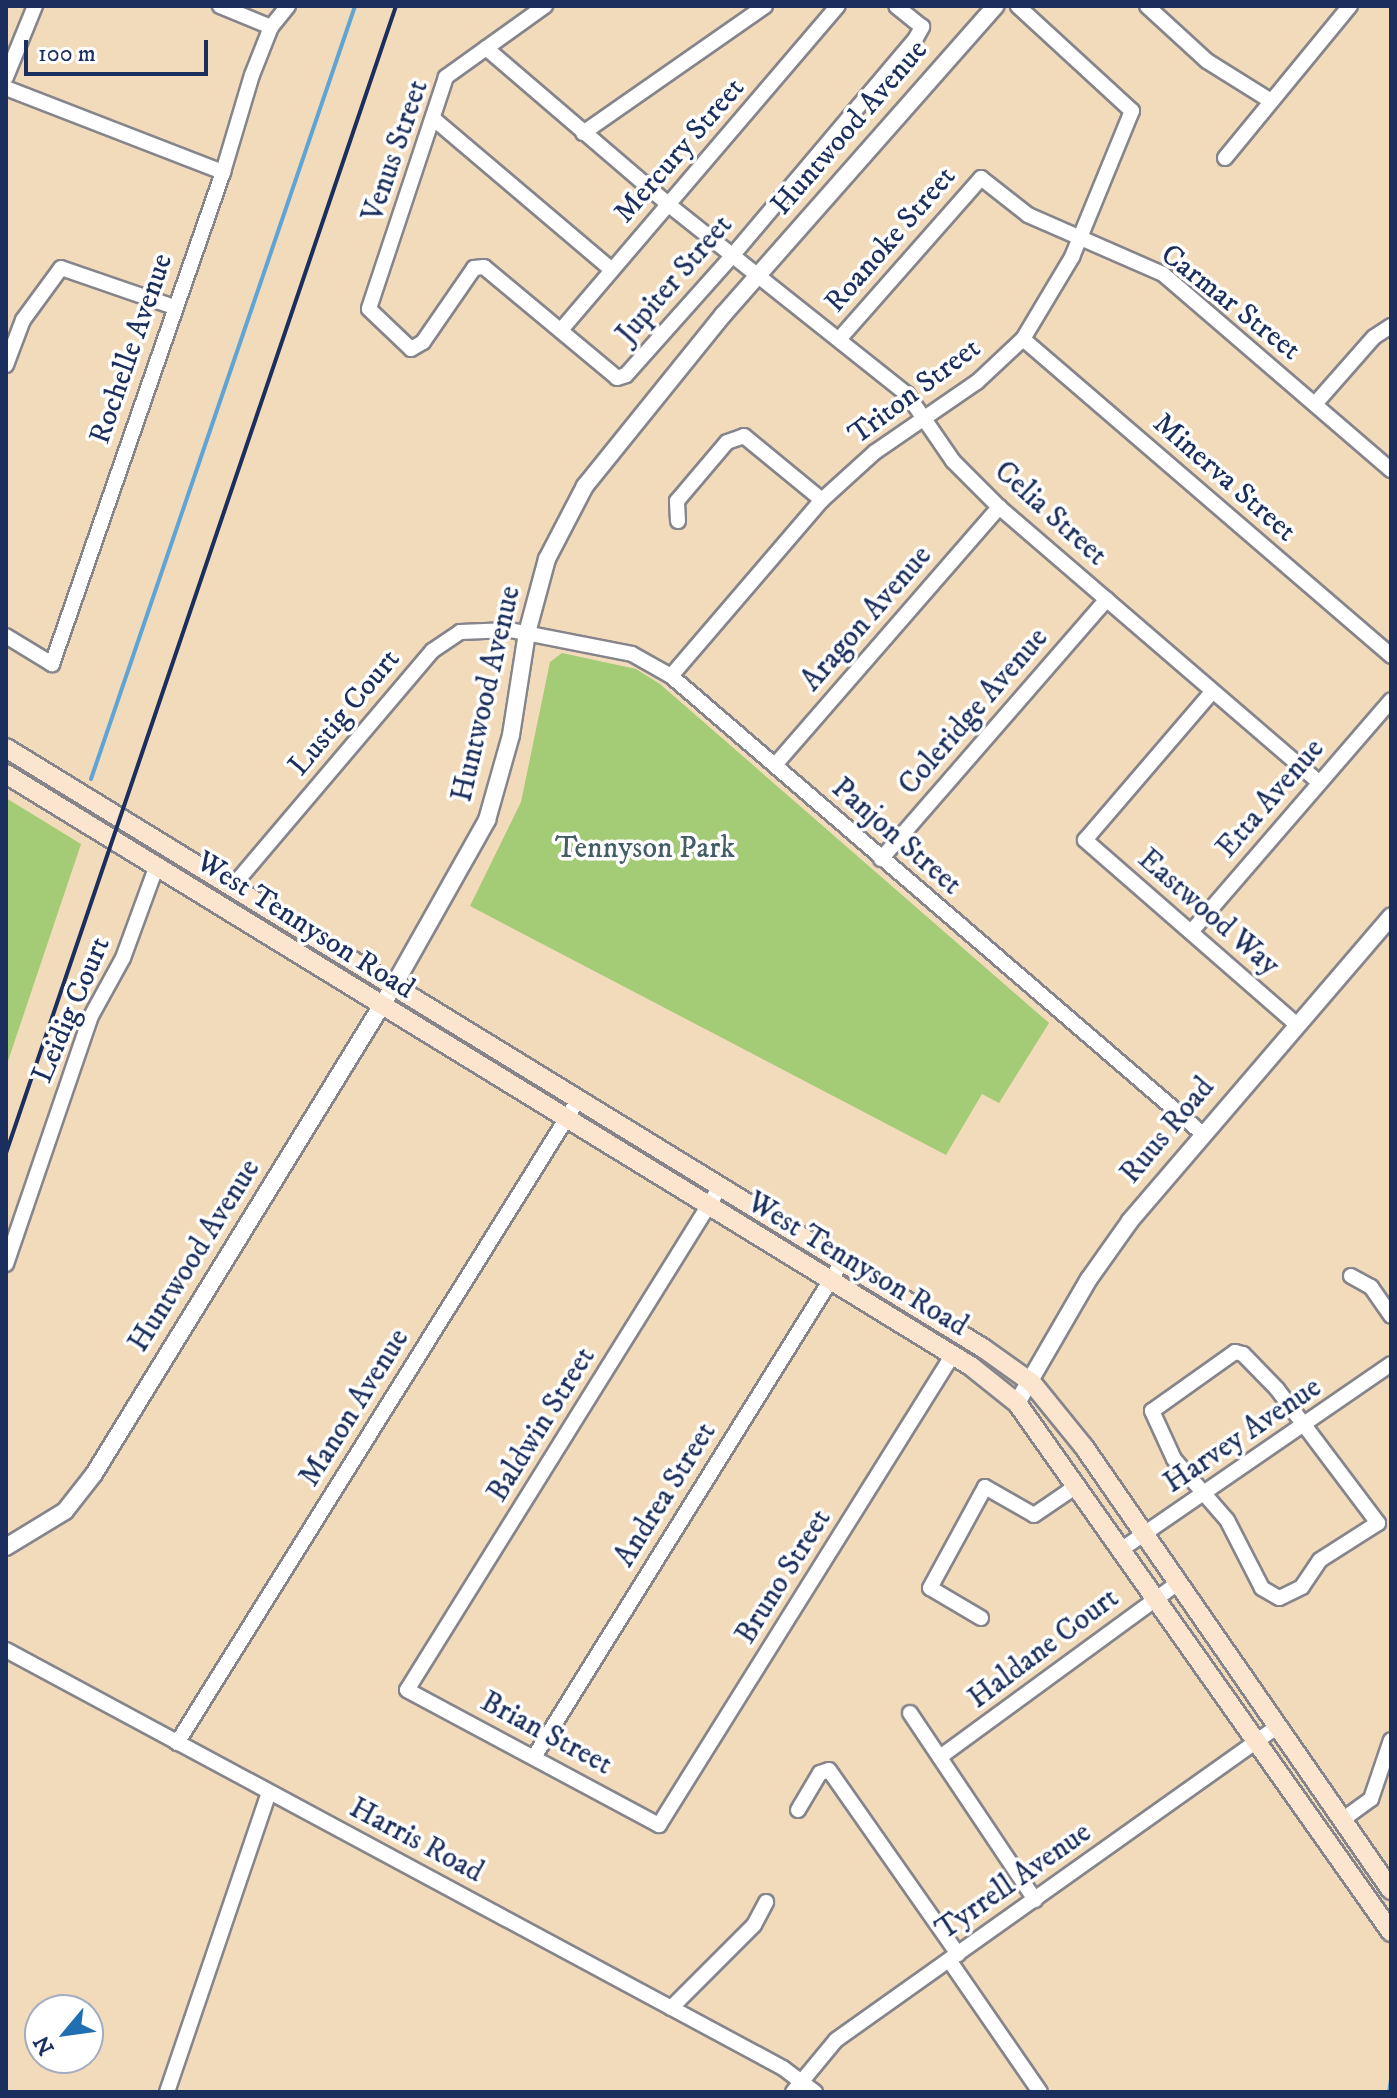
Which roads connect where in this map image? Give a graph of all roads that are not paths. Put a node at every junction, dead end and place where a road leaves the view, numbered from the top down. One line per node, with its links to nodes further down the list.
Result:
1 (35, 6): 14 (street)
2 (220, 6): 12 (street)
3 (288, 6): 12 (street, Rochelle Avenue)
4 (545, 6): 13 (street, Venus Street)
5 (765, 6): 18 (street)
6 (838, 6): 22 (street, Mercury Street)
7 (896, 6): 24 (street, Jupiter Street)
8 (995, 6): 26 (street, Huntwood Avenue)
9 (1018, 6): 23 (street, Triton Street)
10 (1147, 6): 16 (street)
11 (1350, 6): 16 (street)
12 (271, 27): 20 (street, Rochelle Avenue)
13 (486, 48): 17 (street, Venus Street); 18 (street, Celia Street)
14 (6, 77)
15 (6, 88): 20 (street)
16 (1271, 101): 19 (street)
17 (435, 120): 25 (street); 29 (street, Venus Street)
18 (583, 133): 22 (street, Celia Street)
19 (1225, 158)
20 (223, 172): 27 (street, Rochelle Avenue)
21 (981, 178): 23 (street, Carmar Street); 30 (street, Roanoke Street)
22 (669, 205): 24 (street, Celia Street); 25 (street, Mercury Street)
23 (1080, 238): 31 (street, Triton Street); 33 (street, Carmar Street)
24 (732, 256): 26 (street, Celia Street); 29 (street, Jupiter Street)
25 (611, 269): 29 (street, Mercury Street)
26 (759, 274): 30 (street, Celia Street); 40 (street, Huntwood Avenue)
27 (174, 307): 32 (street); 41 (street, Rochelle Avenue)
28 (1391, 326): 33 (street)
29 (561, 330)
30 (841, 337): 34 (street, Celia Street)
31 (1023, 339): 34 (street, Triton Street); 42 (street, Minerva Street)
32 (6, 365)
33 (1315, 404): 35 (street, Carmar Street)
34 (924, 420): 36 (street, Triton Street); 37 (street, Celia Street)
35 (1391, 470)
36 (822, 500): 38 (street); 43 (street, Triton Street)
37 (999, 507): 39 (street, Celia Street); 47 (street, Aragon Avenue)
38 (678, 521)
39 (1107, 599): 44 (street, Celia Street); 50 (street, Coleridge Avenue)
40 (527, 633): 43 (street, Panjon Street); 52 (street, Lustig Court); 55 (street, Huntwood Avenue)
41 (6, 636)
42 (1391, 656)
43 (671, 676): 47 (street, Panjon Street)
44 (1212, 692): 49 (street, Celia Street); 54 (street, Eastwood Way)
45 (1391, 700): 49 (street, Etta Avenue)
46 (6, 748): 52 (main road, West Tennyson Road)
47 (775, 765): 50 (street, Panjon Street)
48 (6, 774): 51 (main road, West Tennyson Road)
49 (1319, 782): 54 (street, Etta Avenue)
50 (881, 859): 60 (street, Panjon Street)
51 (156, 868): 56 (main road, West Tennyson Road); 64 (street, Leidig Court)
52 (232, 887): 55 (main road, West Tennyson Road)
53 (1391, 916): 57 (street, Ruus Road)
54 (1191, 932): 57 (street, Eastwood Way)
55 (393, 987): 56 (street, Huntwood Avenue); 58 (main road, West Tennyson Road)
56 (382, 1006): 59 (main road, West Tennyson Road); 76 (street, Huntwood Avenue)
57 (1297, 1025): 60 (street, Ruus Road)
58 (578, 1100): 59 (street, Manon Avenue); 61 (main road, West Tennyson Road)
59 (566, 1119): 62 (main road, West Tennyson Road); 87 (street, Manon Avenue)
60 (1203, 1134): 70 (street, Ruus Road)
61 (720, 1187): 62 (street, Baldwin Street); 63 (main road, West Tennyson Road)
62 (708, 1206): 66 (main road, West Tennyson Road); 82 (street, Baldwin Street)
63 (842, 1262): 66 (street, Andrea Street); 70 (main road, West Tennyson Road)
64 (6, 1264)
65 (1351, 1276): 67 (street)
66 (830, 1281): 68 (main road, West Tennyson Road); 88 (street, Andrea Street)
67 (1391, 1316)
68 (952, 1356): 71 (main road, West Tennyson Road); 93 (street, Bruno Street)
69 (1391, 1364): 72 (street, Harvey Avenue)
70 (1032, 1383): 71 (street, Ruus Road); 75 (main road, West Tennyson Road)
71 (1017, 1403): 73 (main road, West Tennyson Road)
72 (1306, 1426): 74 (street, Harvey Avenue); 74 (street); 74 (street)
73 (1078, 1485): 77 (main road, West Tennyson Road); 80 (street)
74 (1206, 1493): 75 (street, Harvey Avenue)
75 (1145, 1533): 77 (street, Harvey Avenue); 78 (main road, West Tennyson Road)
76 (6, 1547)
77 (1122, 1549): 79 (main road, West Tennyson Road)
78 (1179, 1582): 79 (street, Haldane Court); 84 (main road, West Tennyson Road)
79 (1155, 1599): 86 (main road, West Tennyson Road); 89 (street, Haldane Court)
80 (981, 1618)
81 (6, 1650): 87 (street, Harris Road)
82 (407, 1690): 88 (street, Brian Street)
83 (910, 1713): 89 (street)
84 (1278, 1726): 86 (street, Tyrrell Avenue); 92 (main road, West Tennyson Road)
85 (1391, 1740): 92 (street)
86 (1258, 1742): 95 (street, Tyrrell Avenue); 97 (main road, West Tennyson Road)
87 (177, 1743): 90 (street, Harris Road)
88 (534, 1757): 93 (street, Brian Street)
89 (940, 1757): 95 (street)
90 (269, 1793): 99 (street, Harris Road); 101 (street)
91 (798, 1810): 98 (street)
92 (1342, 1820): 94 (main road, West Tennyson Road)
93 (659, 1825)
94 (1391, 1890)
95 (1035, 1900): 98 (street, Tyrrell Avenue)
96 (766, 1902): 99 (street)
97 (1391, 1932)
98 (953, 1957): 100 (street, Tyrrell Avenue); 103 (street)
99 (671, 2008): 100 (street, Harris Road)
100 (796, 2086): 102 (street, Harris Road)
101 (167, 2092)
102 (815, 2092)
103 (1040, 2092)

